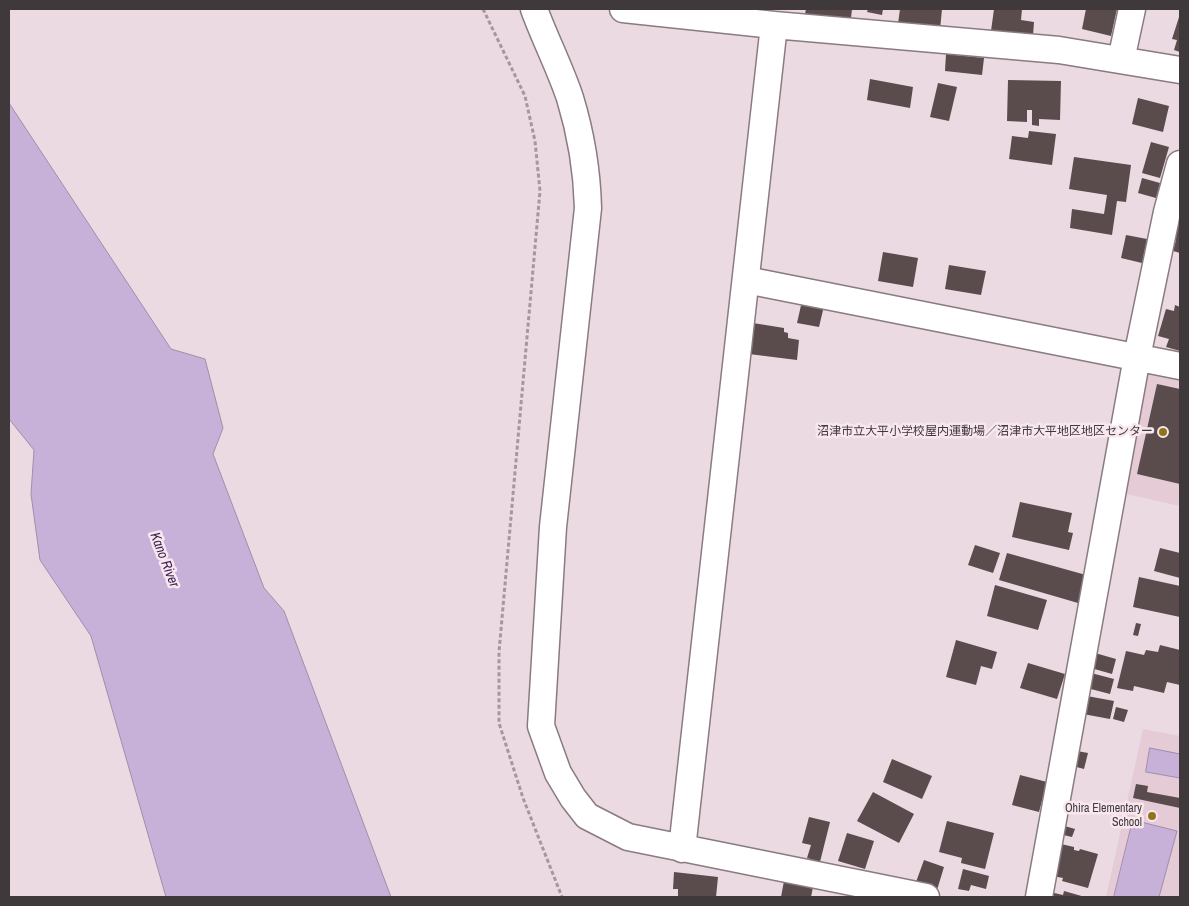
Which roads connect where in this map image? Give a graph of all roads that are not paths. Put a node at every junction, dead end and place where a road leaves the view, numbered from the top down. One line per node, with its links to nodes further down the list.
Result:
1 (534, 9): 11 (street)
2 (623, 9): 4 (street)
3 (1132, 9): 5 (street)
4 (774, 25): 5 (street); 8 (street)
5 (1121, 60): 6 (street)
6 (1180, 70)
7 (1180, 164): 9 (street)
8 (746, 280): 9 (street); 11 (street)
9 (1136, 357): 10 (street); 13 (street)
10 (1180, 366)
11 (682, 849): 12 (street)
12 (926, 897)
13 (1039, 897)

